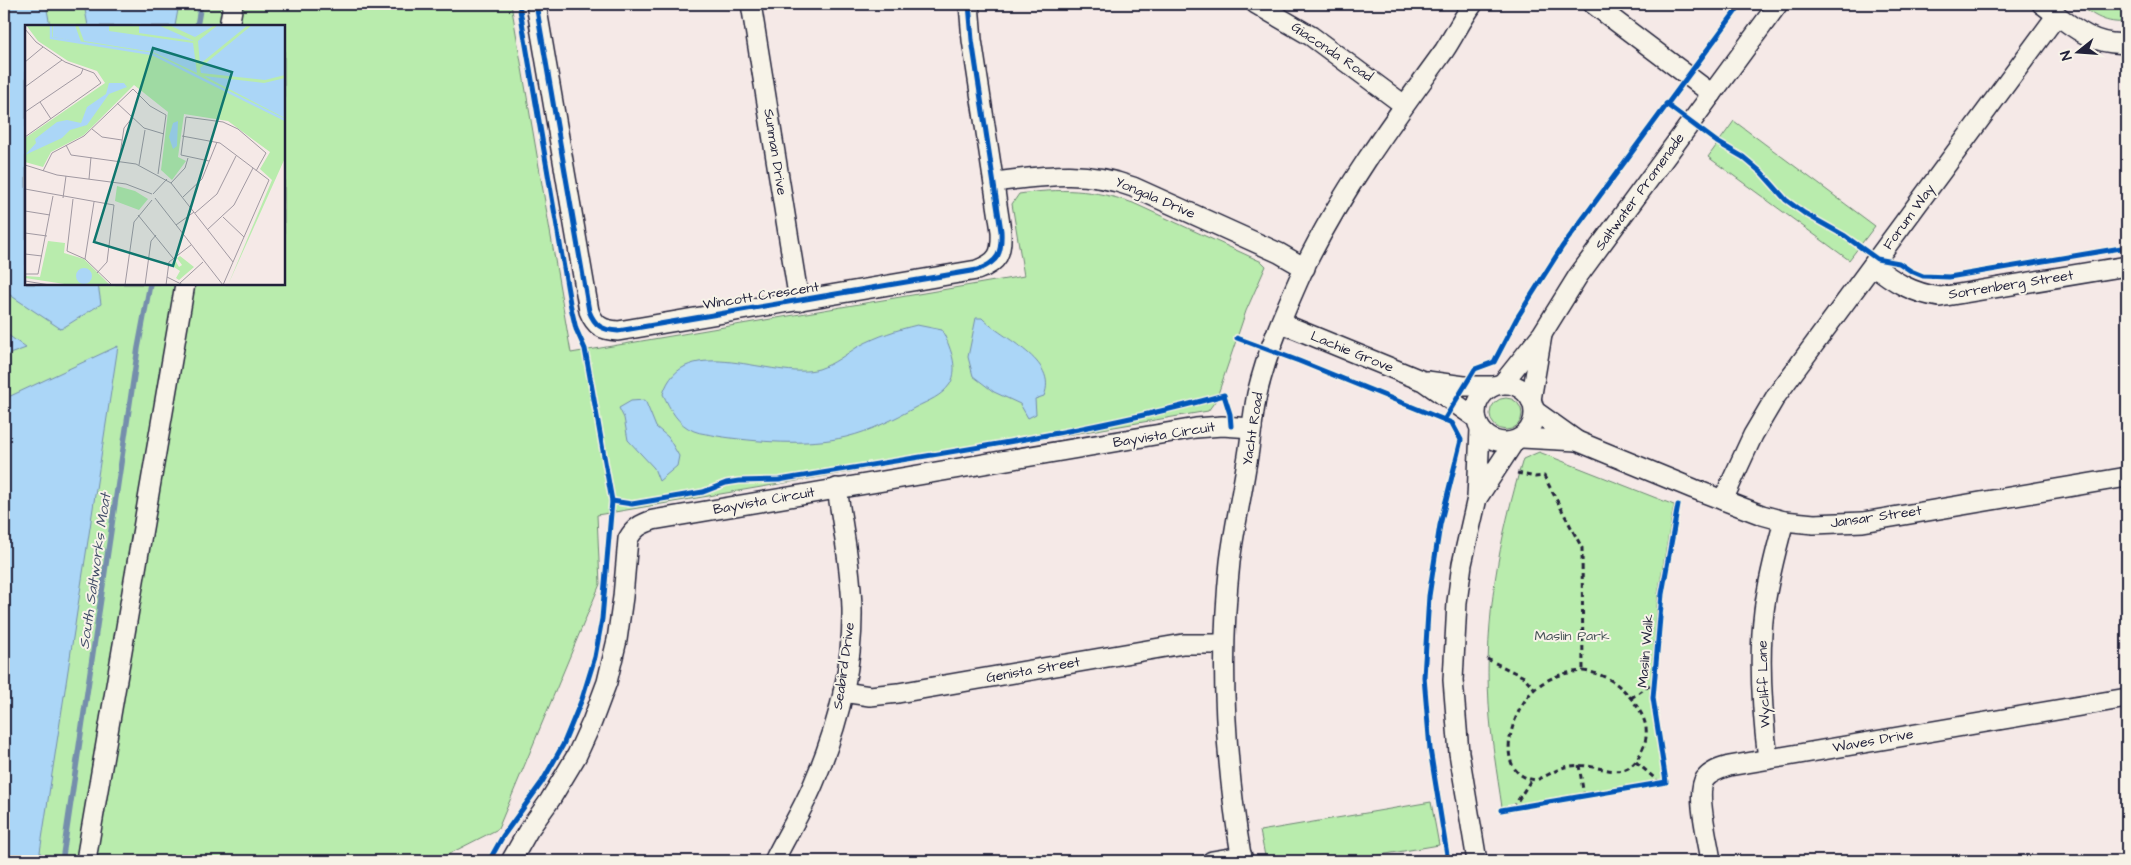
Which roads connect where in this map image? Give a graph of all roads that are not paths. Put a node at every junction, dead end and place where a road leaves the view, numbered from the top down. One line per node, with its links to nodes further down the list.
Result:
1 (233, 4): 11 (street)
2 (536, 4): 21 (street, Wincott Crescent)
3 (751, 4): 21 (street, Sunman Drive)
4 (969, 4): 16 (street, Wincott Crescent)
5 (1256, 4): 15 (street, Giaconda Road)
6 (1473, 4): 13 (street, Yacht Road)
7 (1486, 4): 13 (street, Yacht Road)
8 (1593, 4): 14 (street)
9 (1778, 4): 14 (street, Saltwater Promenade)
10 (2049, 9): 12 (street); 17 (street, Forum Way)
11 (229, 25)
12 (2127, 43)
13 (1448, 44): 15 (street, Yacht Road)
14 (1712, 94): 23 (street, Saltwater Promenade)
15 (1404, 105): 19 (street, Yacht Road)
16 (994, 182): 19 (street, Yongala Drive); 21 (street, Wincott Crescent)
17 (1873, 265): 18 (street, Sorrenberg Street); 34 (street, Forum Way)
18 (2127, 266)
19 (1305, 268): 22 (street, Yacht Road)
20 (185, 285): 41 (street)
21 (799, 301)
22 (1281, 323): 24 (street, Lachie Grove); 28 (street, Yacht Road)
23 (1542, 334): 25 (street, Saltwater Promenade); 26 (street, Saltwater Promenade)
24 (1423, 381): 25 (street, Lachie Grove); 27 (street, Lachie Grove)
25 (1498, 385): 26 (street); 27 (street)
26 (1533, 406): 29 (street); 30 (street, Jansar Street)
27 (1478, 424): 29 (street); 33 (street)
28 (1252, 428): 32 (street, Bayvista Circuit); 36 (street, Yacht Road)
29 (1518, 440): 30 (street, Jansar Street); 33 (street)
30 (1577, 441): 34 (street, Jansar Street)
31 (2127, 477): 35 (street, Jansar Street)
32 (837, 488): 37 (street, Seabird Drive); 42 (street, Bayvista Circuit)
33 (1477, 498): 45 (street)
34 (1723, 500): 35 (street, Jansar Street)
35 (1784, 521): 39 (street, Wycliff Lane)
36 (1224, 644): 37 (street, Genista Street); 40 (street, Yacht Road)
37 (843, 692): 43 (street, Seabird Drive)
38 (2127, 698): 39 (street, Waves Drive)
39 (1768, 760): 46 (street, Waves Drive)
40 (1242, 859): 44 (street)
41 (88, 861)
42 (511, 861)
43 (774, 861)
44 (1212, 861)
45 (1477, 861)
46 (1712, 861)

